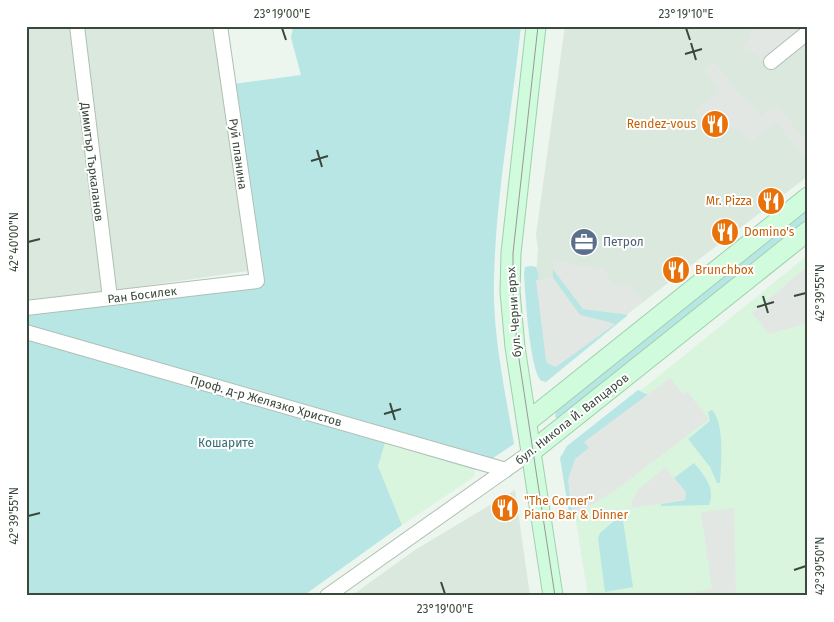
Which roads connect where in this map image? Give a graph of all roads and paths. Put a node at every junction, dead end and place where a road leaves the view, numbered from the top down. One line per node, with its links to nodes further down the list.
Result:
1 (77, 26): 9 (street, Димитър Търкаланов)
2 (220, 26): 8 (street, Руй планина)
3 (536, 26): 12 (main road, бул. Черни връх)
4 (808, 32): 5 (street)
5 (771, 62)
6 (808, 196): 12 (main road, бул. Никола Й. Вапцаров)
7 (808, 231): 13 (main road, бул. Никола Й. Вапцаров)
8 (257, 281): 9 (street, Ран Босилек)
9 (110, 298): 10 (street, Ран Босилек)
10 (26, 308)
11 (26, 332): 14 (street, Проф. д-р Желязко Христов)
12 (527, 422): 13 (main road, бул. Черни връх)
13 (531, 452): 14 (street, бул. Никола Й. Вапцаров); 16 (main road, бул. Черни връх)
14 (506, 470): 15 (street, бул. Никола Й. Вапцаров)
15 (327, 596)
16 (552, 596)

